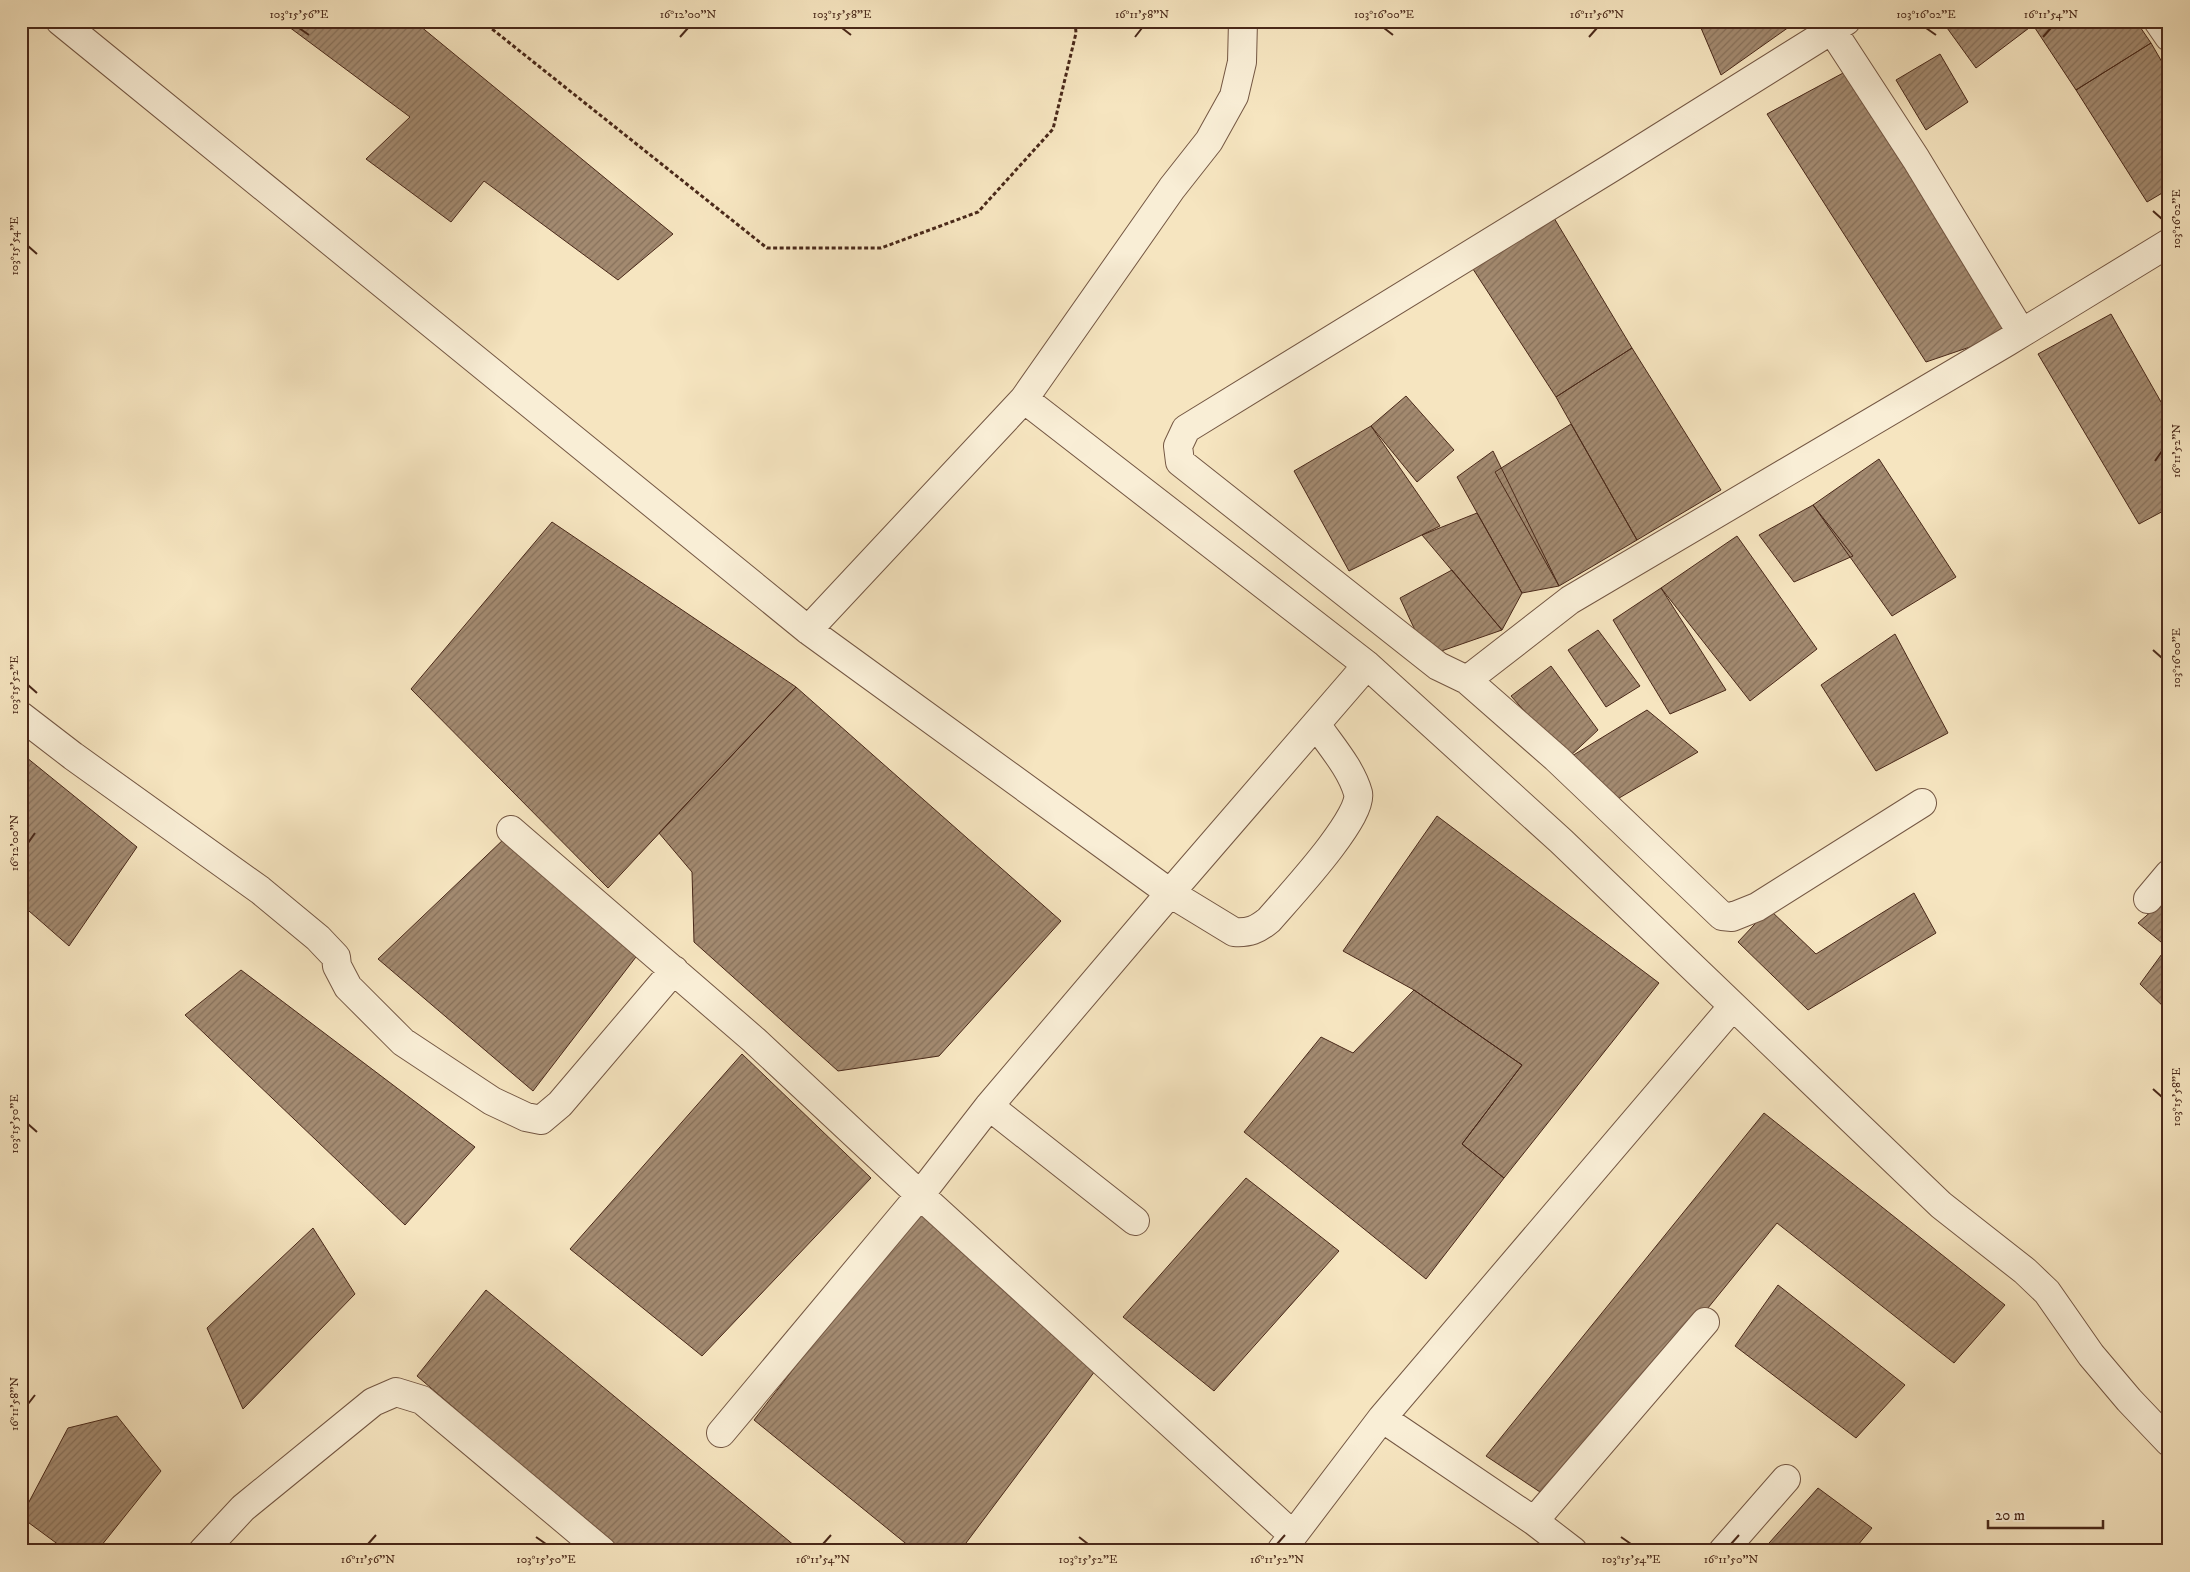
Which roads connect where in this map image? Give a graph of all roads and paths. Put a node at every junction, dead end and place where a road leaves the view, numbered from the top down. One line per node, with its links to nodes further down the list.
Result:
1 (60, 21): 11 (street)
2 (482, 21): 3 (path)
3 (1075, 21)
4 (1243, 21): 10 (street)
5 (2158, 21): 7 (street)
6 (1839, 26): 9 (street); 13 (street)
7 (2169, 37)
8 (2169, 243): 9 (street)
9 (2021, 332): 13 (street)
10 (1024, 399): 11 (street); 12 (street)
11 (808, 630): 19 (street)
12 (1367, 665): 15 (street); 22 (street)
13 (1467, 680): 16 (street)
14 (21, 716): 21 (street)
15 (1316, 724): 19 (street); 19 (street)
16 (1922, 803)
17 (512, 830): 21 (street)
18 (2169, 874): 20 (street)
19 (1170, 893): 23 (street)
20 (2148, 898)
21 (674, 970): 24 (street)
22 (1733, 1006): 27 (street); 29 (street)
23 (989, 1106): 24 (street); 25 (street)
24 (920, 1195): 28 (street); 32 (street)
25 (1135, 1221)
26 (1706, 1322): 31 (street)
27 (1382, 1418): 31 (street); 32 (street)
28 (721, 1433)
29 (2169, 1442)
30 (1786, 1479): 36 (street)
31 (1534, 1521): 35 (street)
32 (1287, 1543)
33 (203, 1551): 34 (street)
34 (602, 1551)
35 (1573, 1551)
36 (1724, 1551)

